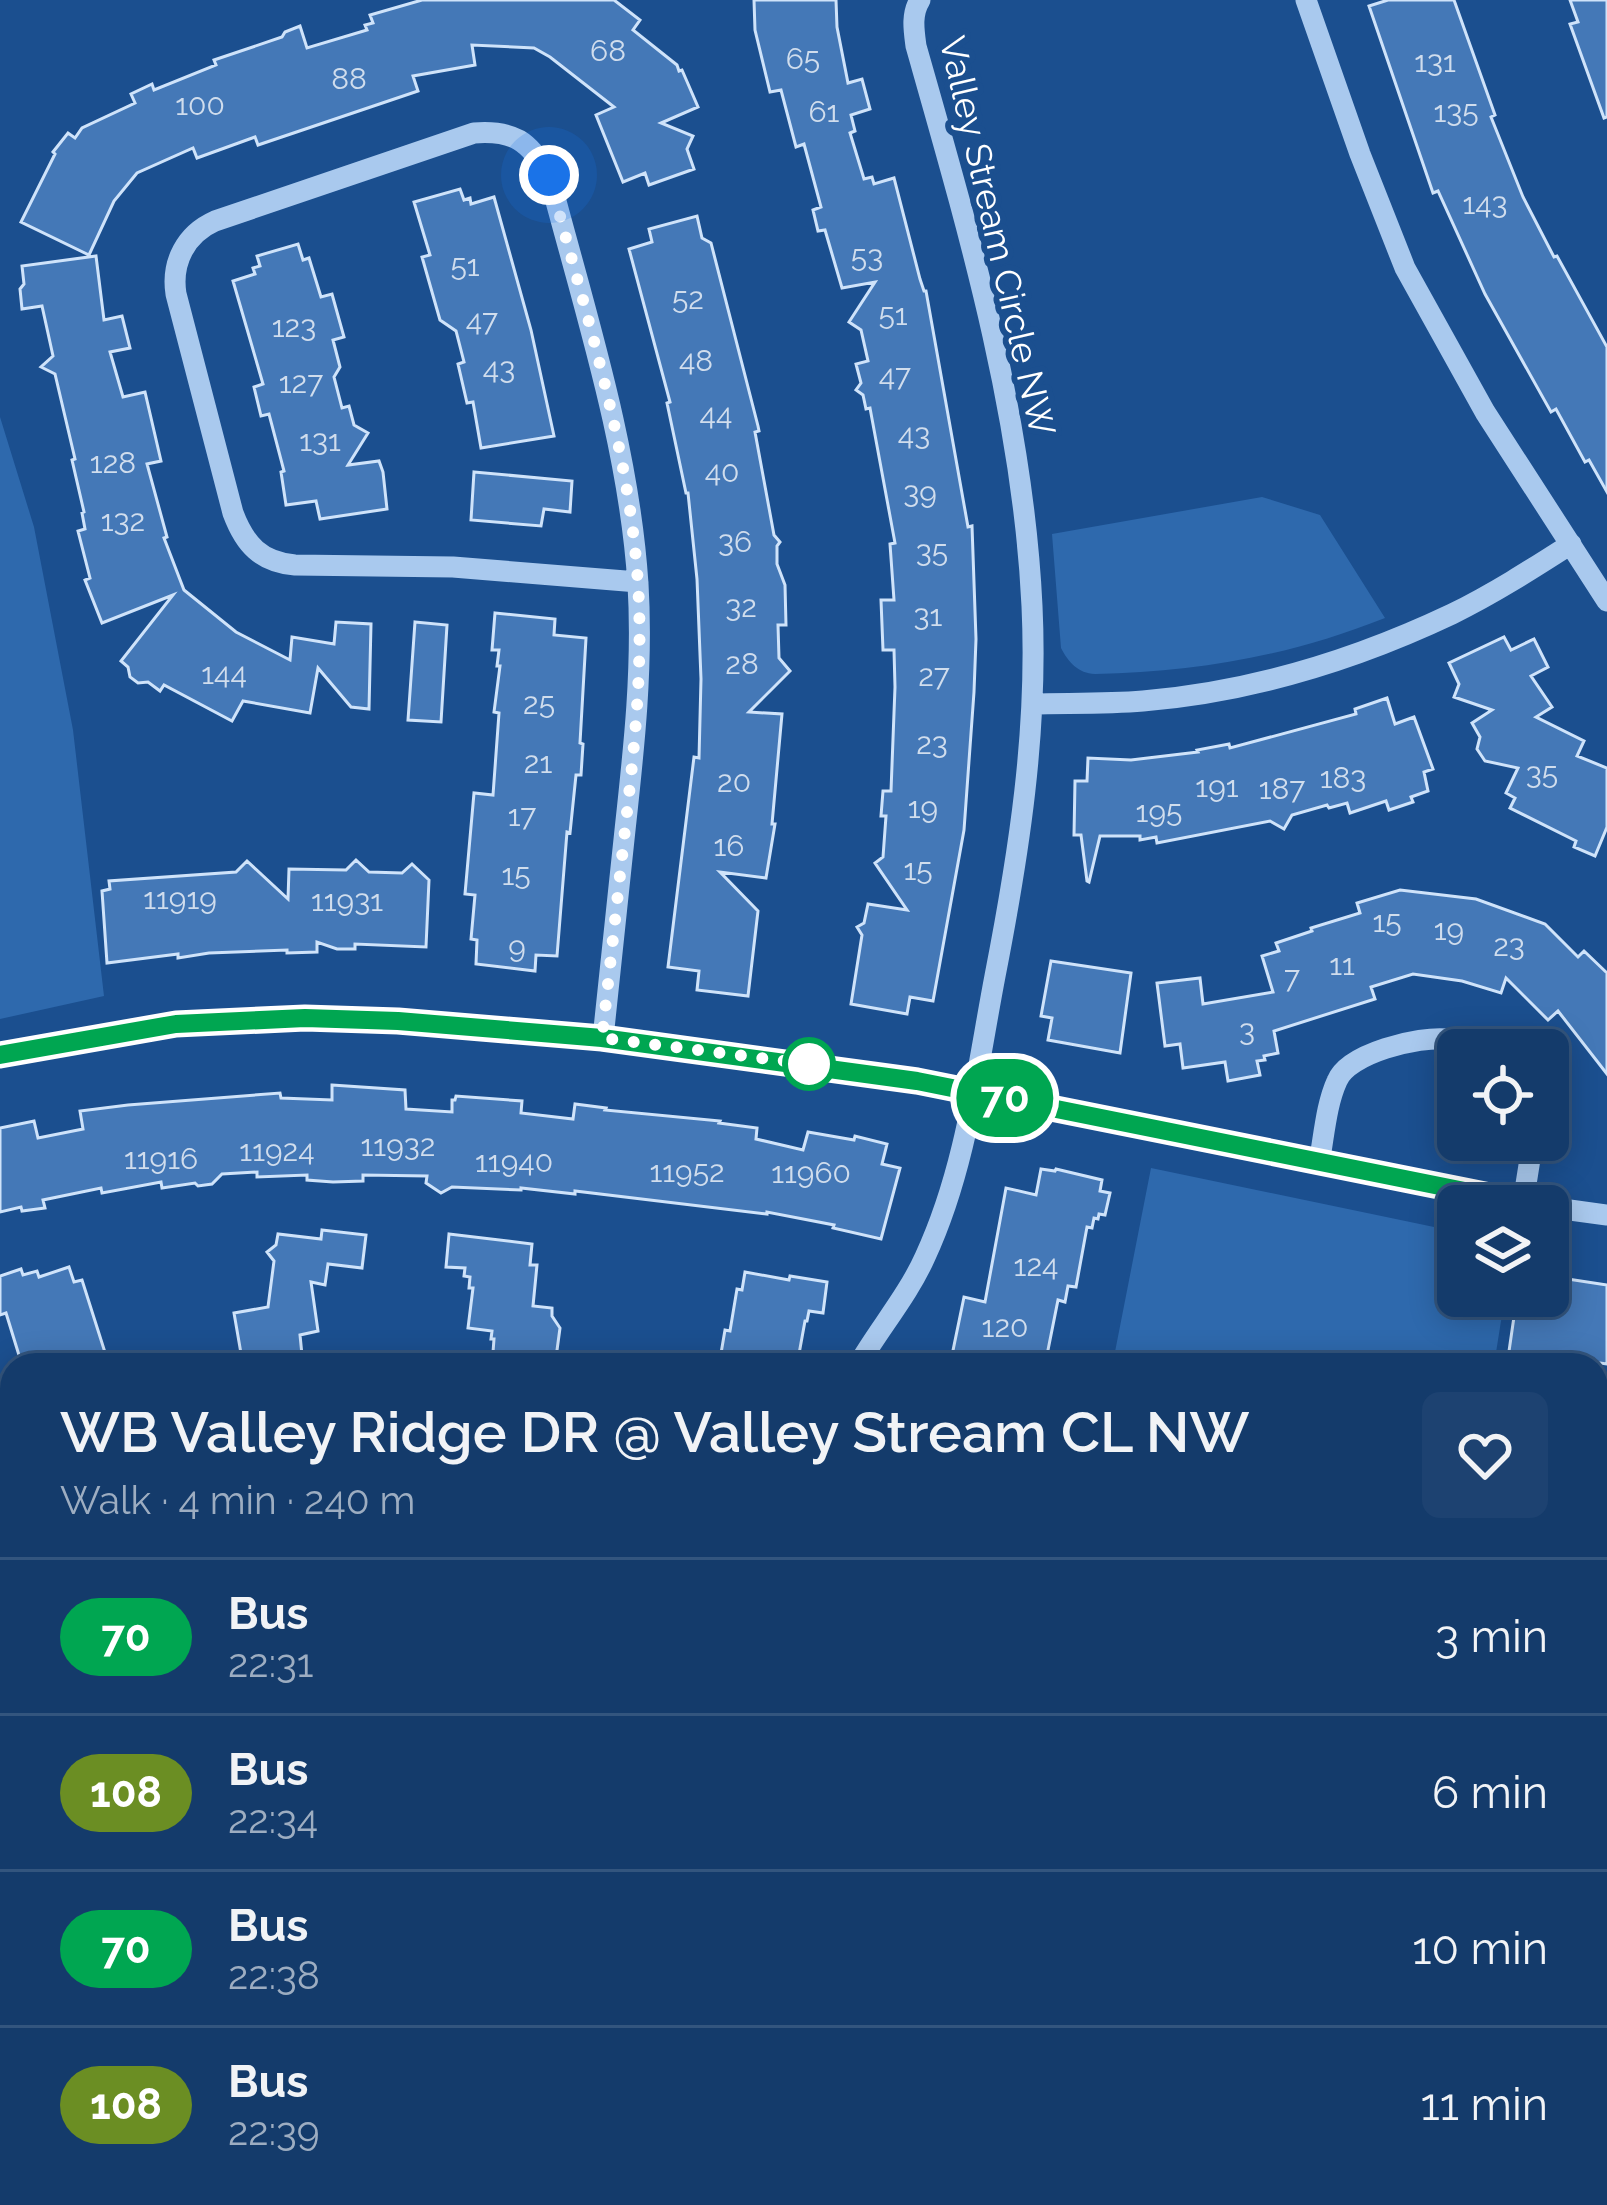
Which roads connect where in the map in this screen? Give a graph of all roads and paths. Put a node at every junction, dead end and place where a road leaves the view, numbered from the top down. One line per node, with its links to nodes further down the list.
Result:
1 (920, 0): 6 (street, Valley Stream Circle NW)
2 (1306, 0): 3 (street)
3 (1571, 544): 5 (street); 6 (street)
4 (638, 582): 4 (street); 7 (street)
5 (1607, 601)
6 (1032, 704): 10 (street, Valley Stream Circle NW)
7 (602, 1038): 9 (street); 10 (street)
8 (1437, 1040): 11 (street)
9 (0, 1054)
10 (974, 1092): 11 (street); 15 (street, Valley Stream Circle NW)
11 (1319, 1163): 12 (street)
12 (1437, 1186)
13 (1569, 1210): 14 (street)
14 (1607, 1215)
15 (866, 1353)

